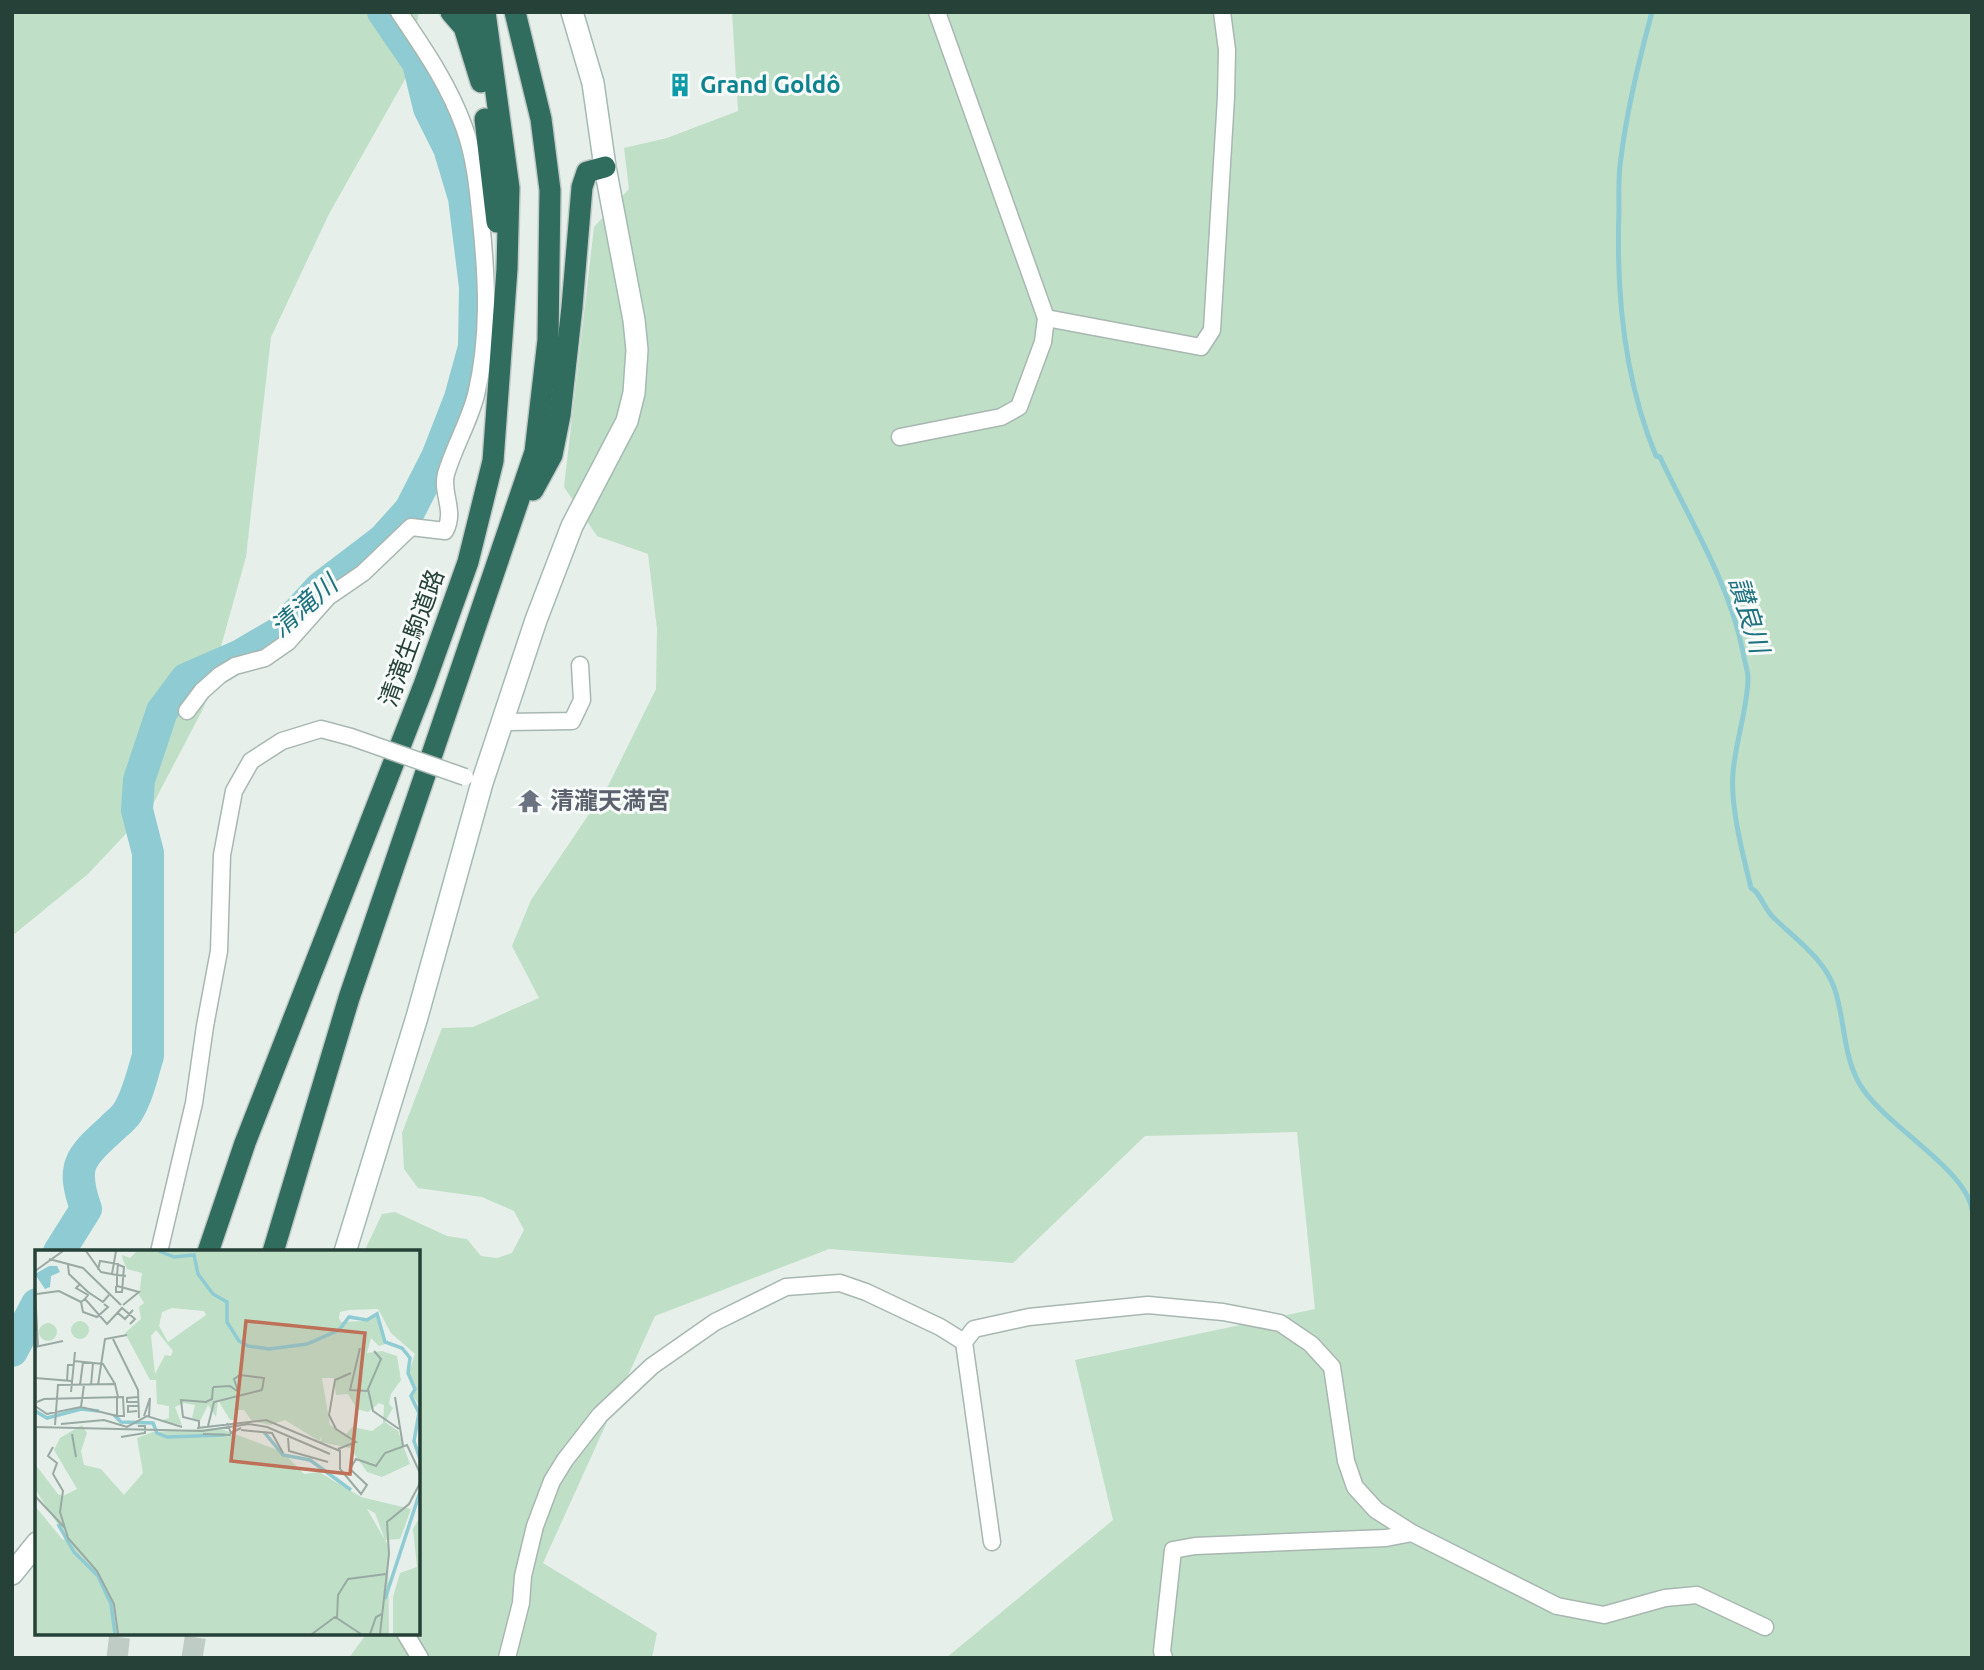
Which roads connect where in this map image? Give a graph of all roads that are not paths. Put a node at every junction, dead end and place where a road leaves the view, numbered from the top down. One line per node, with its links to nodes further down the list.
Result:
1 (399, 12): 16 (street)
2 (451, 12): 9 (highway)
3 (469, 12): 9 (highway)
4 (485, 12): 11 (highway, 清滝生駒道路)
5 (515, 12): 14 (highway)
6 (572, 12): 10 (street)
7 (937, 12): 12 (street)
8 (1222, 12): 12 (street)
9 (481, 82): 11 (highway)
10 (605, 167): 14 (highway); 17 (street)
11 (508, 269): 20 (highway, 清滝生駒道路)
12 (1046, 318): 13 (street)
13 (900, 437)
14 (500, 553): 21 (highway)
15 (580, 665): 17 (street)
16 (187, 711)
17 (503, 722): 18 (street)
18 (474, 780): 19 (street, bridge); 22 (street)
19 (159, 1250)
20 (209, 1250)
21 (274, 1250)
22 (346, 1250)
23 (964, 1342): 24 (street); 25 (street); 31 (street)
24 (1412, 1534): 28 (street); 32 (street)
25 (992, 1542)
26 (35, 1545): 27 (street)
27 (12, 1574)
28 (1765, 1627)
29 (406, 1635): 30 (street)
30 (420, 1658)
31 (507, 1658)
32 (1164, 1658)

